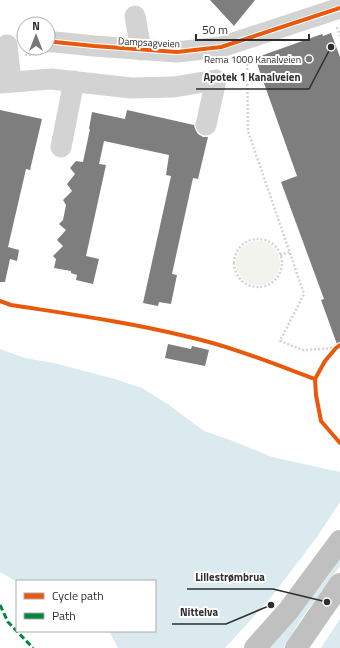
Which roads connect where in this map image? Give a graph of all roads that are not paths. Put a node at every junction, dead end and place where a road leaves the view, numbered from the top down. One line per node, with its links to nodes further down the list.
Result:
1 (135, 16): 5 (street)
2 (338, 17): 6 (street, Dampsagveien)
3 (56, 42): 5 (street, Dampsagveien)
4 (10, 45): 8 (street)
5 (141, 50): 6 (street, Dampsagveien)
6 (177, 52): 9 (street, Dampsagveien)
7 (74, 81): 8 (street); 9 (street); 11 (street)
8 (6, 82)
9 (174, 87): 10 (street)
10 (206, 125)
11 (61, 147)
12 (340, 541): 14 (highway)
13 (340, 584): 15 (highway)
14 (255, 648)
15 (296, 648)

